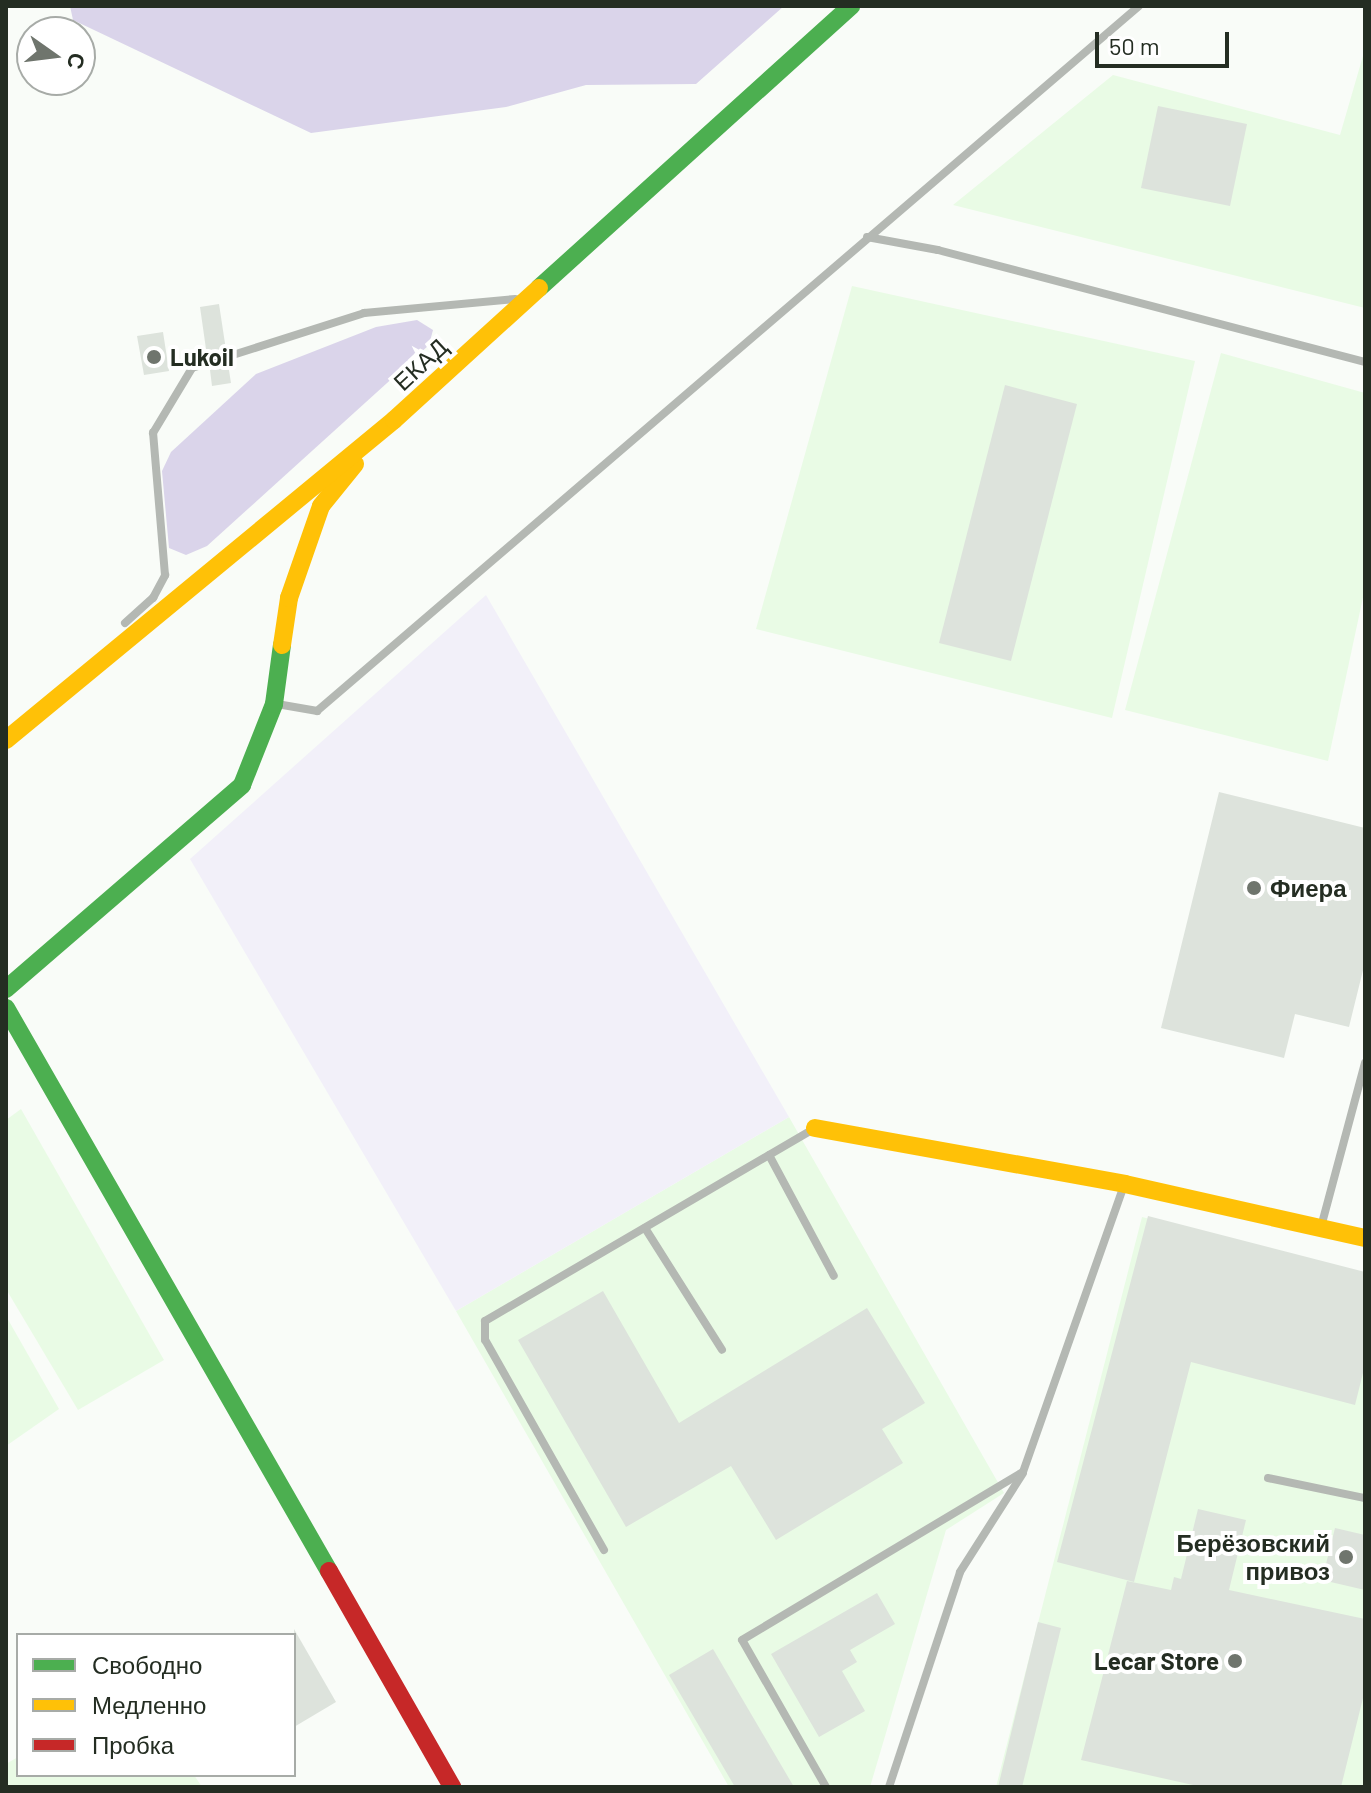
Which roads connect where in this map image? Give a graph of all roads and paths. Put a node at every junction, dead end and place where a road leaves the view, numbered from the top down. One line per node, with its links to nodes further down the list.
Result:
1 (851, 6): 4 (main road, ЕКАД)
2 (1139, 6): 3 (lane)
3 (867, 237): 5 (lane); 10 (lane)
4 (527, 298): 6 (main road, ЕКАД); 7 (lane)
5 (1365, 362)
6 (382, 430): 9 (main road, ЕКАД); 10 (main road)
7 (119, 628)
8 (110, 636): 9 (lane)
9 (90, 672): 11 (main road, ЕКАД)
10 (274, 704): 12 (main road)
11 (6, 740)
12 (6, 989)
13 (6, 1008): 27 (main road)
14 (1365, 1063): 19 (lane)
15 (815, 1128): 16 (lane); 17 (main road)
16 (769, 1155): 18 (lane); 21 (lane)
17 (1125, 1184): 19 (main road); 23 (lane)
18 (645, 1228): 22 (lane); 26 (lane)
19 (1320, 1232): 20 (main road)
20 (1365, 1238)
21 (834, 1276)
22 (722, 1350)
23 (1023, 1472): 28 (lane); 29 (lane)
24 (1268, 1478): 25 (lane)
25 (1365, 1498)
26 (604, 1550)
27 (452, 1787)
28 (826, 1787)
29 (889, 1787)

